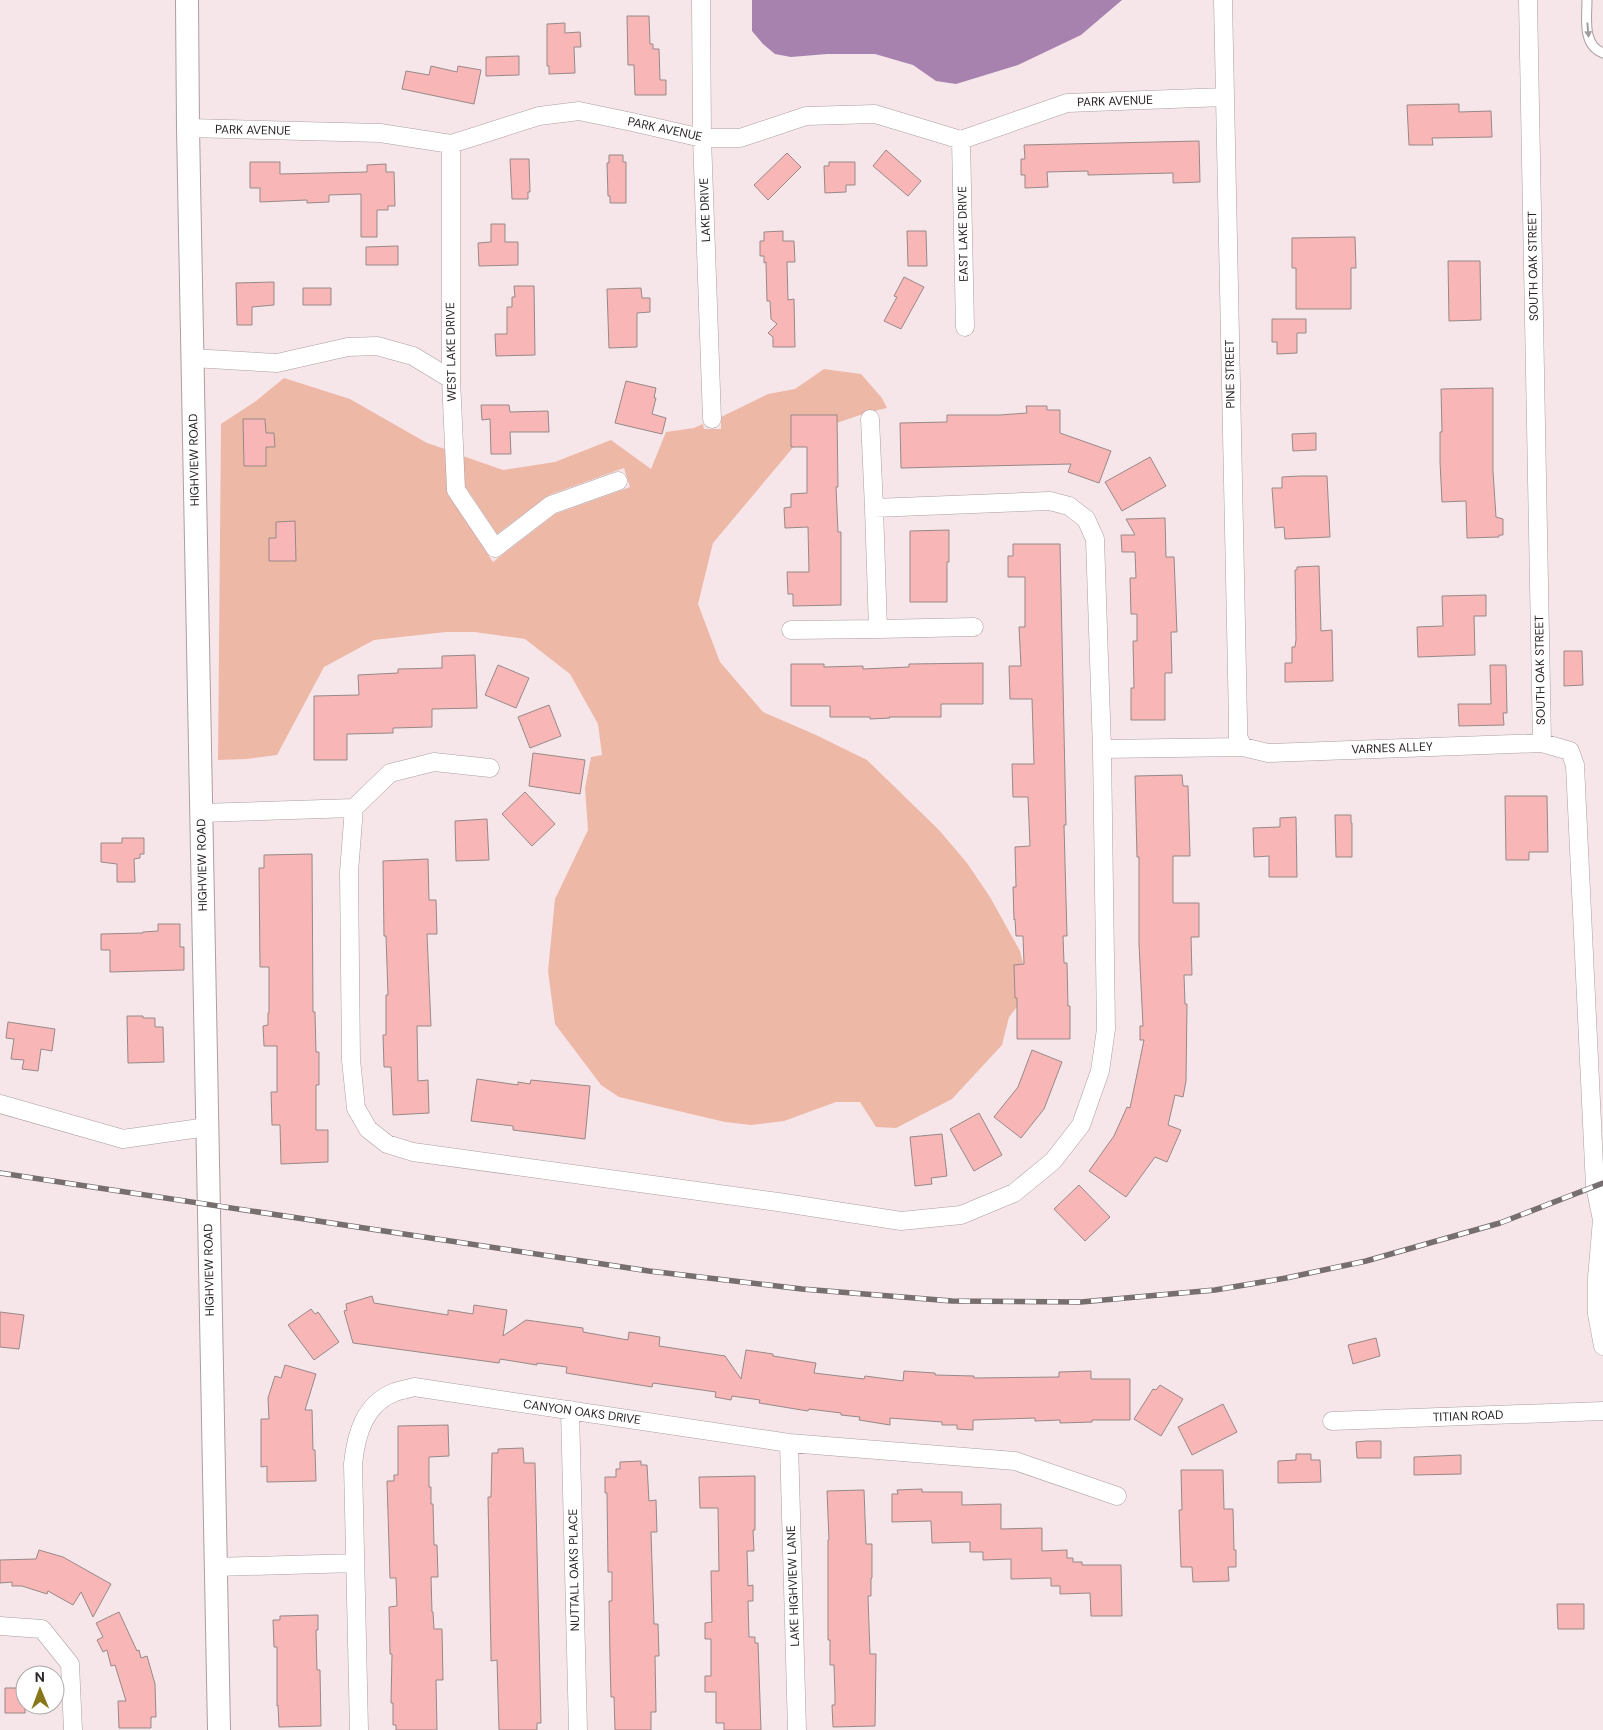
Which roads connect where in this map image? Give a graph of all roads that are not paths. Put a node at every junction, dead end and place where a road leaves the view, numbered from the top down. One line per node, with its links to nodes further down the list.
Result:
1 (187, 0): 8 (street, HIGHVIEW ROAD)
2 (701, 0): 9 (street, LAKE DRIVE)
3 (1223, 0): 7 (street, PINE STREET)
4 (1528, 0): 22 (street, SOUTH OAK STREET)
5 (1587, 0): 6 (lane, one-way to 6)
6 (1603, 53)
7 (1224, 97): 10 (street, PARK AVENUE); 23 (street, PINE STREET)
8 (188, 128): 11 (street, PARK AVENUE); 13 (street, HIGHVIEW ROAD)
9 (702, 138): 10 (street, PARK AVENUE); 11 (street, PARK AVENUE); 15 (street, LAKE DRIVE)
10 (961, 140): 12 (street, EAST LAKE DRIVE)
11 (451, 144): 14 (street, WEST LAKE DRIVE)
12 (965, 327)
13 (192, 358): 14 (street); 27 (street, HIGHVIEW ROAD)
14 (451, 379): 17 (street, WEST LAKE DRIVE)
15 (712, 419)
16 (870, 419): 18 (street)
17 (618, 481)
18 (874, 508): 20 (street); 24 (street)
19 (974, 627): 20 (street)
20 (878, 628): 21 (street)
21 (791, 630)
22 (1542, 743): 23 (street, VARNES ALLEY); 30 (street, SOUTH OAK STREET)
23 (1243, 747): 24 (street, VARNES ALLEY)
24 (1102, 749): 26 (street)
25 (490, 768): 26 (street)
26 (354, 808): 27 (street)
27 (201, 813): 29 (street, HIGHVIEW ROAD)
28 (0, 1104): 29 (street)
29 (207, 1127): 38 (street, HIGHVIEW ROAD)
30 (1602, 1220): 31 (street, SOUTH OAK STREET)
31 (1603, 1346)
32 (570, 1410): 35 (street, CANYON OAKS DRIVE); 37 (street, CANYON OAKS DRIVE); 43 (street, NUTTALL OAKS PLACE)
33 (1603, 1410): 34 (street, TITIAN ROAD)
34 (1332, 1421)
35 (790, 1443): 36 (street, CANYON OAKS DRIVE); 44 (street, LAKE HIGHVIEW LANE)
36 (1117, 1496)
37 (355, 1564): 38 (street); 42 (street, CANYON OAKS DRIVE)
38 (215, 1567): 41 (street, HIGHVIEW ROAD)
39 (0, 1626): 40 (street)
40 (73, 1730)
41 (219, 1730)
42 (359, 1730)
43 (578, 1730)
44 (797, 1730)

